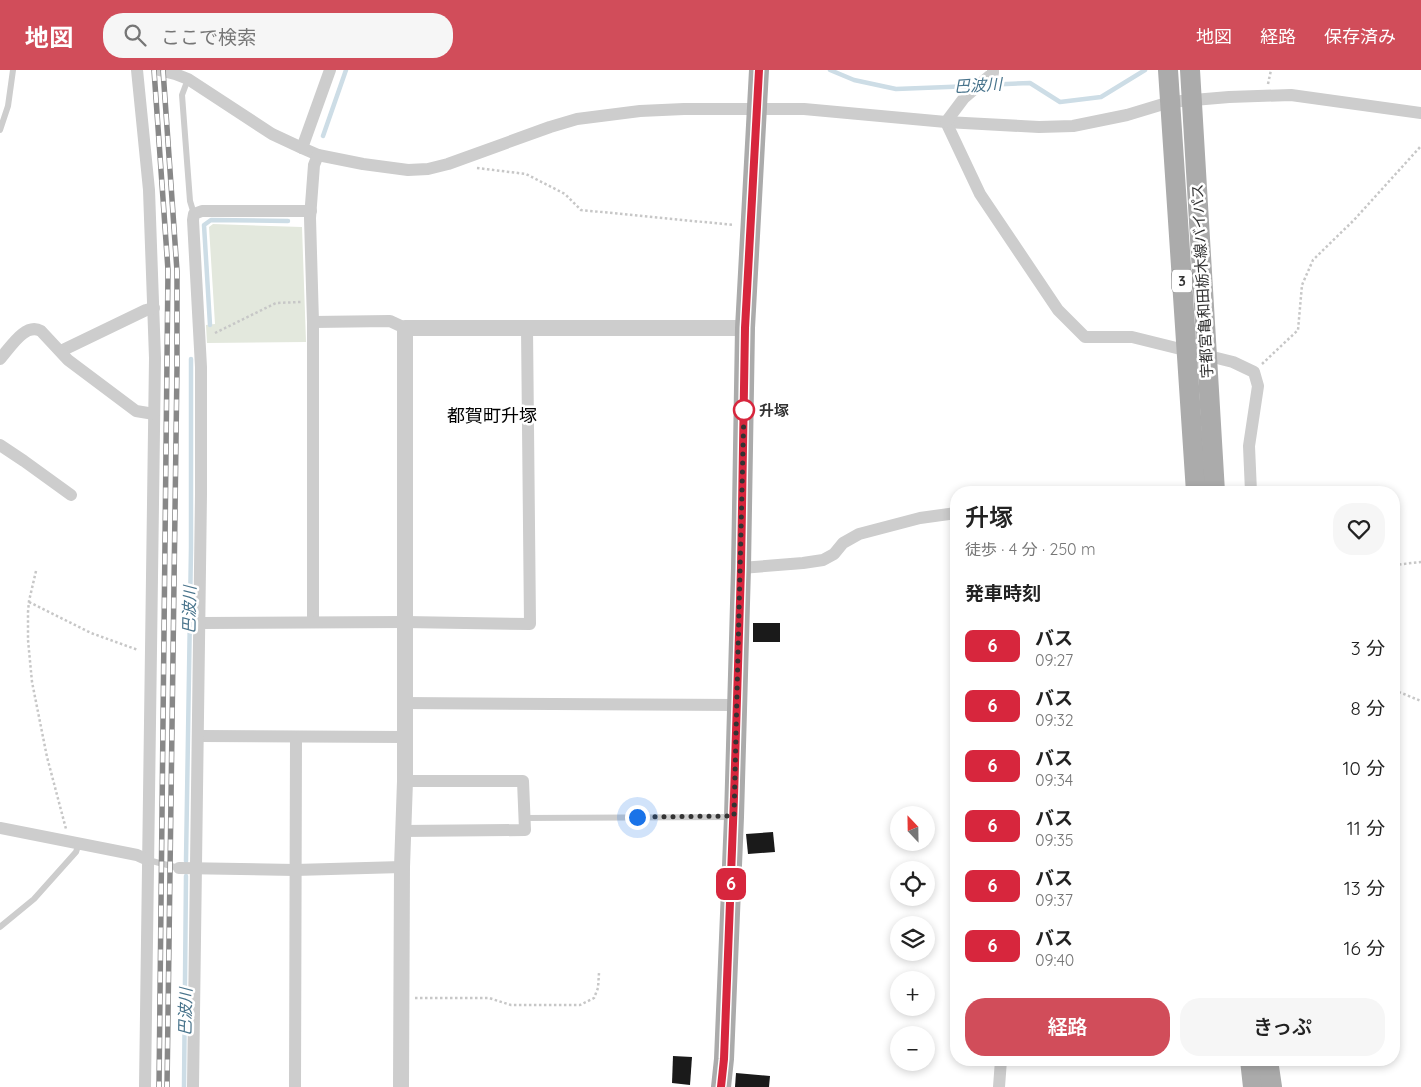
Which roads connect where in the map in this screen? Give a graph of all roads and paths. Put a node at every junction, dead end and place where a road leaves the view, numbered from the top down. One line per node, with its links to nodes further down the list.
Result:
1 (13, 70): 15 (lane)
2 (137, 70): 24 (street)
3 (160, 70): 9 (street)
4 (330, 70): 17 (street)
5 (759, 70): 12 (main road)
6 (993, 70): 14 (street)
7 (1168, 70): 11 (main road, 宇都宮亀和田栃木線バイパス / 3)
8 (1190, 70): 10 (main road, 宇都宮亀和田栃木線バイパス / 3)
9 (188, 79): 17 (street); 21 (lane)
10 (1191, 100): 11 (street); 13 (street); 32 (main road, 宇都宮亀和田栃木線バイパス / 3)
11 (1170, 102): 14 (street); 31 (main road, 宇都宮亀和田栃木線バイパス / 3)
12 (756, 109): 14 (street); 18 (street); 22 (main road)
13 (1421, 113)
14 (946, 122): 31 (street)
15 (0, 130)
16 (1421, 146): 34 (path)
17 (302, 148): 18 (street)
18 (318, 155): 20 (street)
19 (477, 168): 22 (path)
20 (311, 211): 21 (street); 25 (street)
21 (194, 214): 49 (street)
22 (750, 226): 28 (main road)
23 (305, 302): 29 (path)
24 (154, 308): 30 (street); 35 (street)
25 (313, 322): 26 (street); 47 (street)
26 (405, 328): 27 (street); 48 (street)
27 (528, 328): 28 (street); 48 (street)
28 (745, 328): 44 (main road)
29 (215, 333)
30 (61, 351): 33 (street); 35 (street)
31 (1186, 352): 32 (street); 37 (main road, 宇都宮亀和田栃木線バイパス / 3)
32 (1207, 356): 34 (street); 38 (main road, 宇都宮亀和田栃木線バイパス / 3)
33 (0, 359)
34 (1254, 372): 39 (street)
35 (154, 414): 50 (street)
36 (0, 445): 40 (street)
37 (1196, 486)
38 (1215, 486)
39 (1251, 486)
40 (71, 495)
41 (950, 514): 44 (street)
42 (1421, 562): 43 (path)
43 (1400, 564)
44 (741, 568): 54 (main road)
45 (36, 571): 46 (path)
46 (29, 601): 50 (path); 63 (path)
47 (312, 622): 48 (street); 49 (street)
48 (404, 622): 53 (street)
49 (200, 623): 55 (street)
50 (150, 651): 65 (street)
51 (1400, 692): 52 (path)
52 (1421, 701)
53 (404, 702): 54 (street); 57 (street)
54 (736, 705): 59 (main road)
55 (198, 736): 56 (street); 68 (street)
56 (296, 738): 57 (street); 69 (street)
57 (404, 738): 58 (street)
58 (405, 781): 60 (street); 62 (street)
59 (734, 816): 60 (lane); 80 (main road)
60 (524, 818): 62 (street)
61 (0, 828): 63 (street)
62 (402, 831): 66 (street)
63 (66, 841): 64 (street)
64 (79, 843): 65 (street); 70 (lane)
65 (148, 860): 67 (lane); 76 (street)
66 (402, 867): 69 (street); 72 (street)
67 (179, 868): 68 (street)
68 (196, 868): 69 (street); 77 (street)
69 (295, 870): 78 (street)
70 (0, 926)
71 (599, 972): 72 (path)
72 (402, 998): 79 (street)
73 (1001, 1066): 81 (street)
74 (1251, 1066): 82 (main road)
75 (1269, 1066): 83 (main road)
76 (145, 1087)
77 (193, 1087)
78 (295, 1087)
79 (401, 1087)
80 (721, 1087)
81 (999, 1087)
82 (1253, 1087)
83 (1272, 1087)

